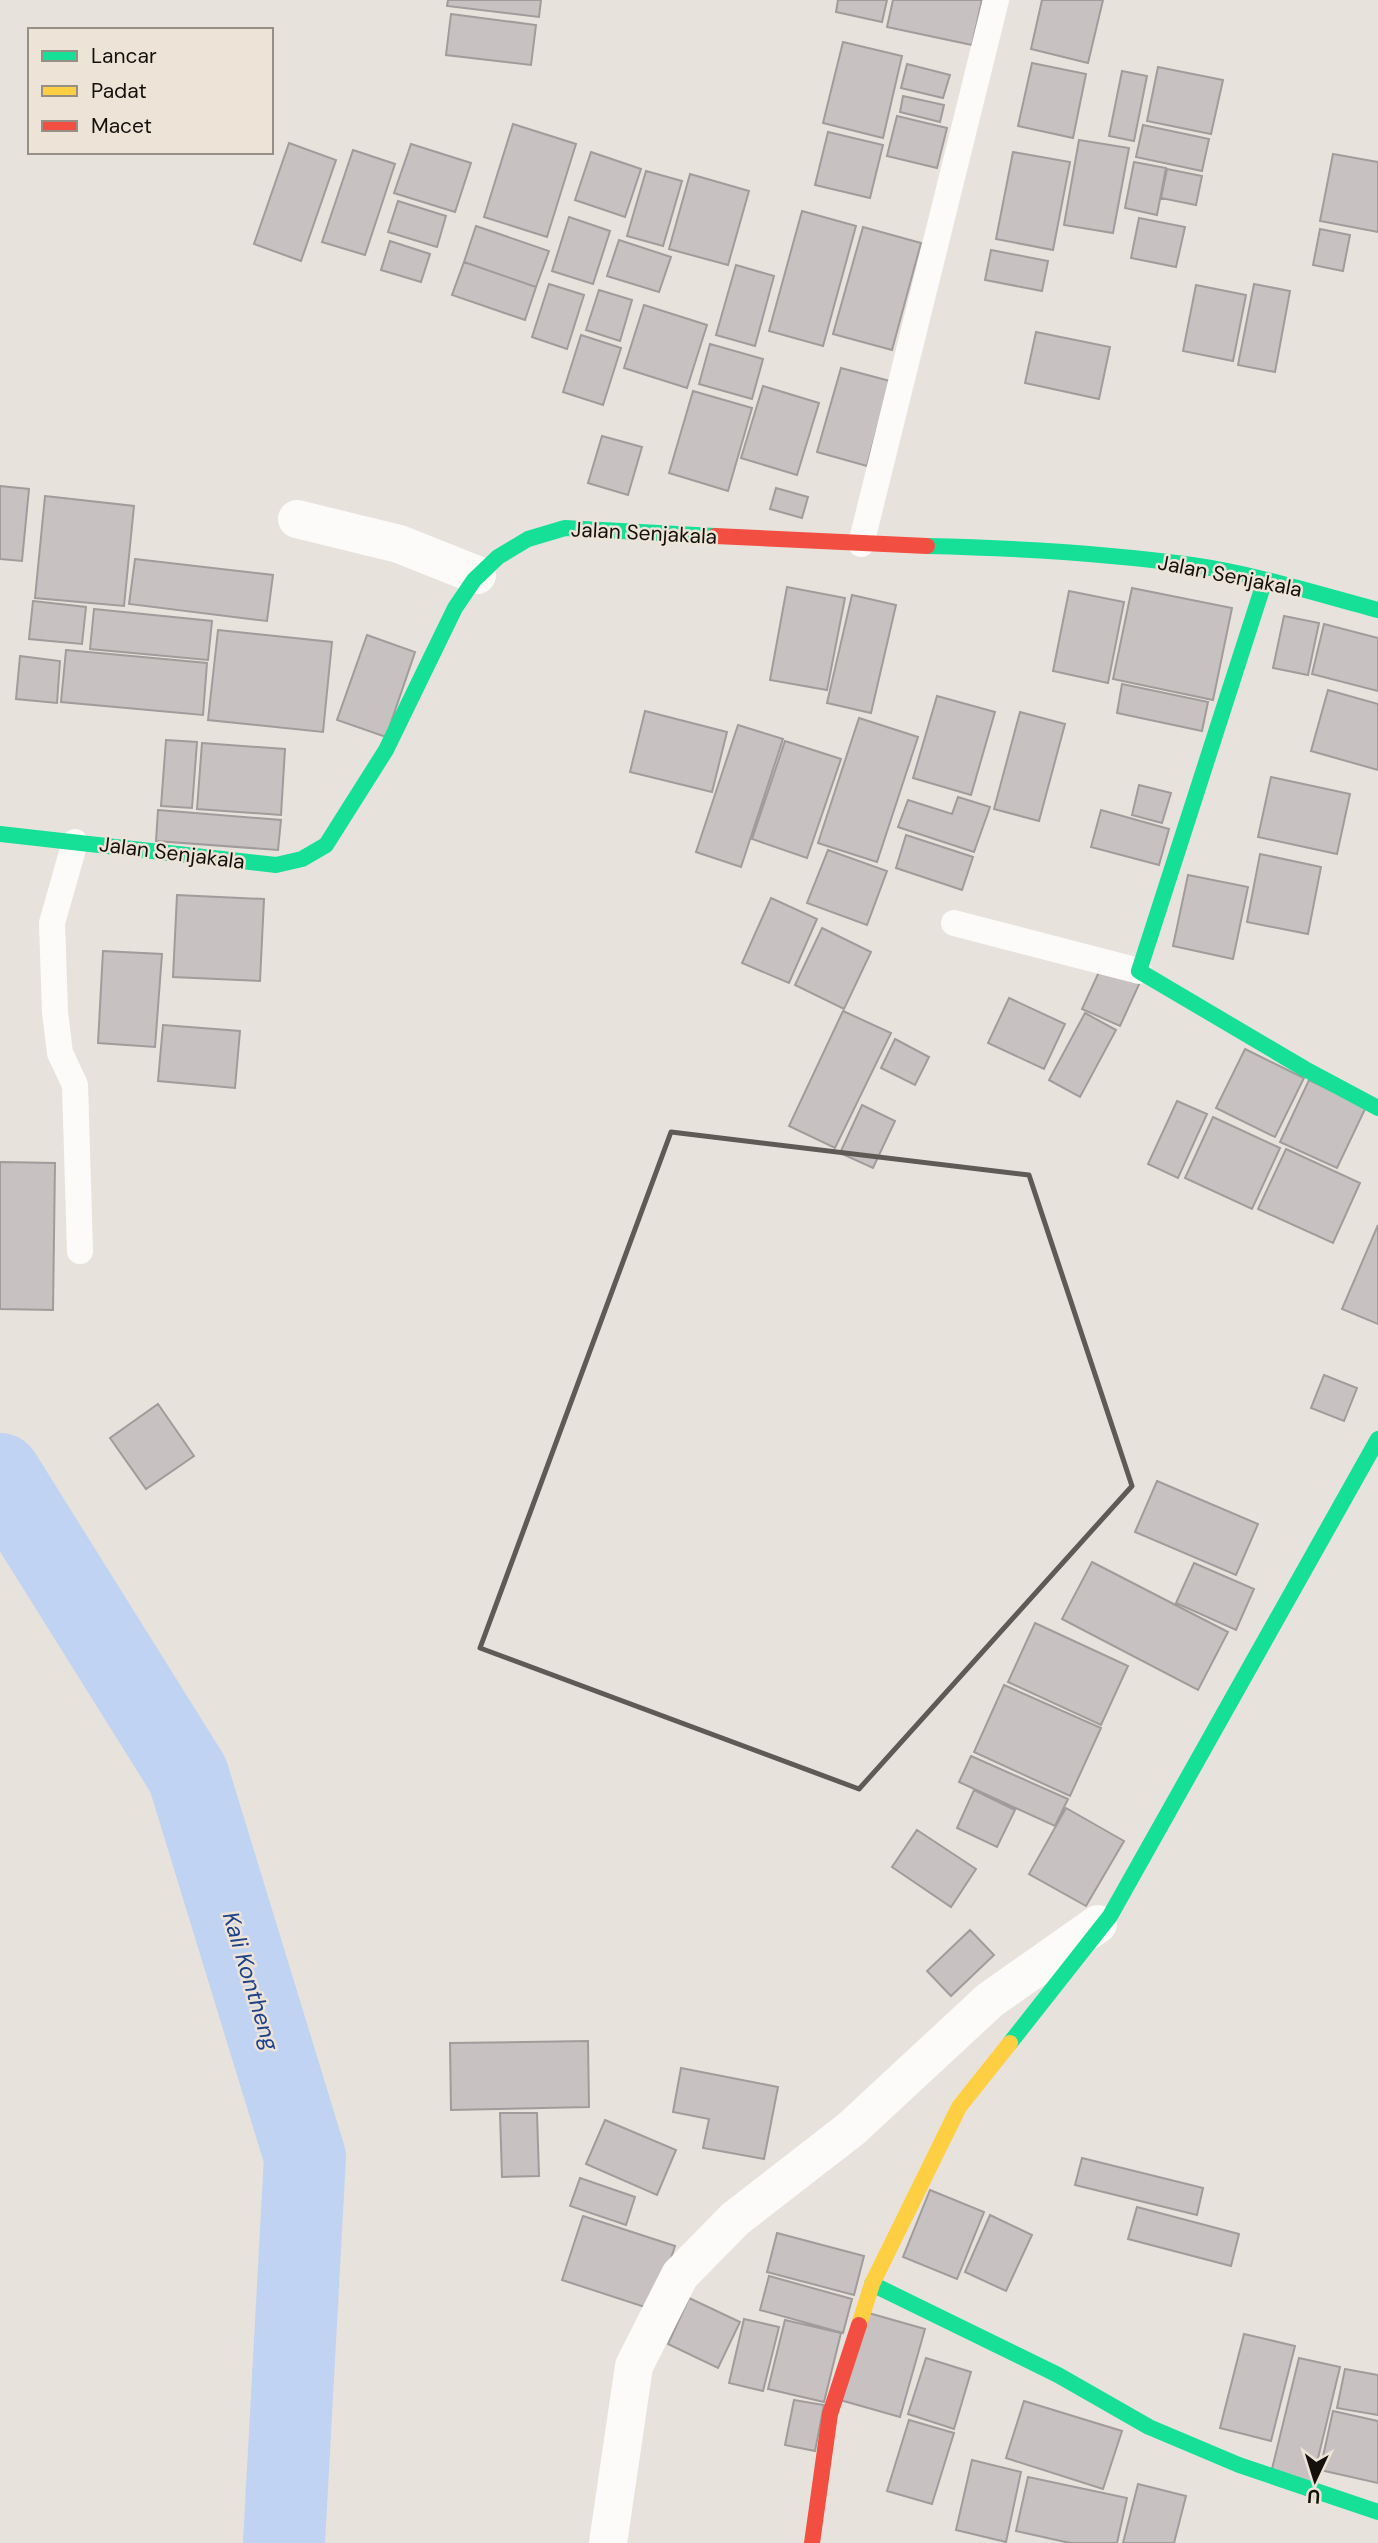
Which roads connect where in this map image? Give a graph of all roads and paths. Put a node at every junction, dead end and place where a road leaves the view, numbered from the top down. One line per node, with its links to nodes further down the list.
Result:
1 (996, 0): 3 (lane)
2 (297, 519): 4 (street)
3 (861, 544): 4 (street, Jalan Senjakala); 5 (street, Jalan Senjakala)
4 (477, 575): 8 (street, Jalan Senjakala)
5 (1265, 579): 6 (street, Jalan Senjakala); 10 (street)
6 (1378, 610)
7 (0, 834): 8 (street, Jalan Senjakala)
8 (75, 842): 12 (lane)
9 (954, 923): 10 (lane)
10 (1139, 971): 11 (street)
11 (1378, 1108)
12 (80, 1251)
13 (1378, 1439): 14 (street)
14 (1110, 1916): 15 (street); 17 (street)
15 (872, 2284): 16 (street); 18 (street)
16 (1378, 2512)
17 (608, 2543)
18 (812, 2543)

